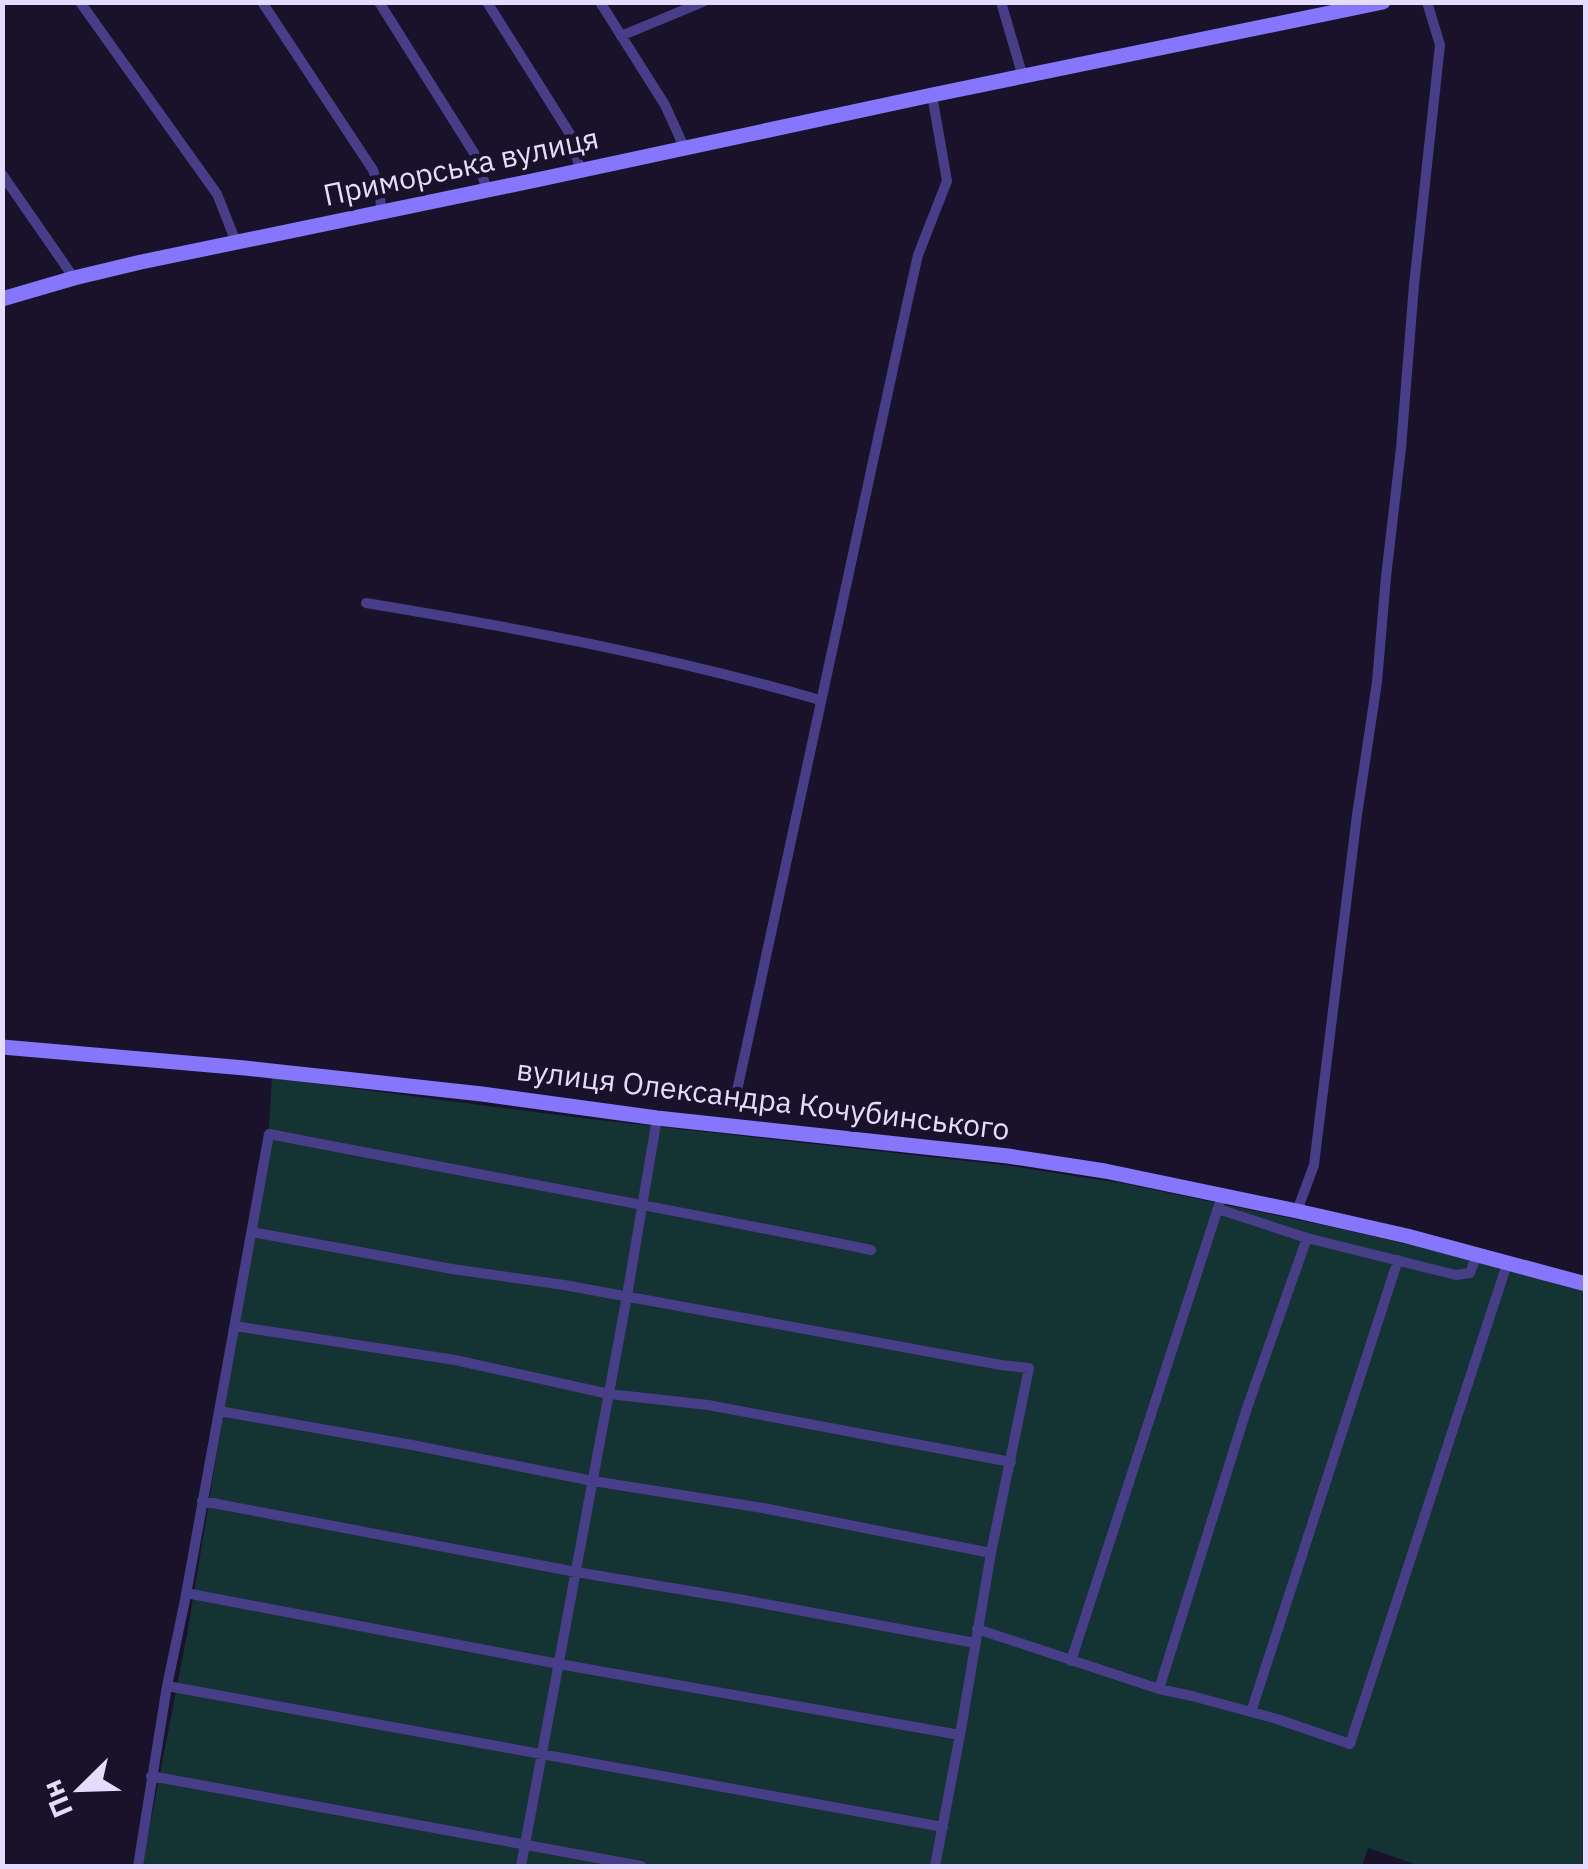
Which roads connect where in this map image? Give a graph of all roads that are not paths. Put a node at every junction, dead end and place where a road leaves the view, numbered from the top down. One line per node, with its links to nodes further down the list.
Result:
1 (80, 2): 18 (street)
2 (262, 2): 17 (street)
3 (380, 2): 16 (street)
4 (488, 2): 14 (street)
5 (600, 2): 10 (street)
6 (703, 2): 10 (street)
7 (1002, 2): 11 (street)
8 (1384, 2): 11 (street, Приморська вулиця)
9 (1426, 2): 28 (street)
10 (621, 36): 13 (street)
11 (1022, 77): 12 (street, Приморська вулиця)
12 (932, 94): 13 (street, Приморська вулиця); 22 (street)
13 (684, 147): 14 (street, Приморська вулиця)
14 (580, 169): 16 (street, Приморська вулиця)
15 (2, 174): 19 (street)
16 (487, 190): 17 (street, Приморська вулиця)
17 (382, 212): 18 (street, Приморська вулиця)
18 (236, 242): 19 (street, Приморська вулиця)
19 (74, 278): 20 (street, Приморська вулиця)
20 (2, 298)
21 (366, 602): 22 (street)
22 (820, 700): 24 (street)
23 (2, 1047): 25 (street, вулиця Олександра Кочубинського)
24 (735, 1100)
25 (657, 1118): 26 (street, вулиця Олександра Кочубинського); 27 (street)
26 (1220, 1202): 28 (street, вулиця Олександра Кочубинського); 30 (street); 48 (street)
27 (642, 1204): 29 (street); 31 (street); 36 (street)
28 (1297, 1211): 32 (street, вулиця Олександра Кочубинського)
29 (252, 1232): 36 (street); 37 (street)
30 (1306, 1238): 33 (street); 51 (street)
31 (871, 1250)
32 (1477, 1254): 33 (street); 34 (street, вулиця Олександра Кочубинського)
33 (1398, 1260): 52 (street)
34 (1508, 1262): 35 (street, вулиця Олександра Кочубинського); 52 (street)
35 (1586, 1284)
36 (627, 1296): 38 (street); 40 (street)
37 (235, 1326): 38 (street); 39 (street)
38 (609, 1394): 40 (street); 41 (street)
39 (220, 1411): 41 (street); 42 (street)
40 (1011, 1462): 43 (street)
41 (593, 1481): 43 (street); 44 (street)
42 (202, 1501): 44 (street); 45 (street)
43 (991, 1553): 46 (street)
44 (576, 1572): 47 (street); 49 (street)
45 (186, 1593): 49 (street); 50 (street)
46 (977, 1629): 47 (street); 48 (street)
47 (974, 1643): 53 (street)
48 (1071, 1661): 51 (street)
49 (559, 1664): 53 (street); 54 (street)
50 (166, 1686): 54 (street); 55 (street)
51 (1159, 1689): 52 (street)
52 (1252, 1712)
53 (960, 1736): 56 (street)
54 (543, 1753): 56 (street); 57 (street)
55 (151, 1776): 57 (street); 58 (street)
56 (944, 1826): 61 (street)
57 (525, 1845): 59 (street); 60 (street)
58 (138, 1866)
59 (521, 1866)
60 (641, 1866)
61 (935, 1866)

